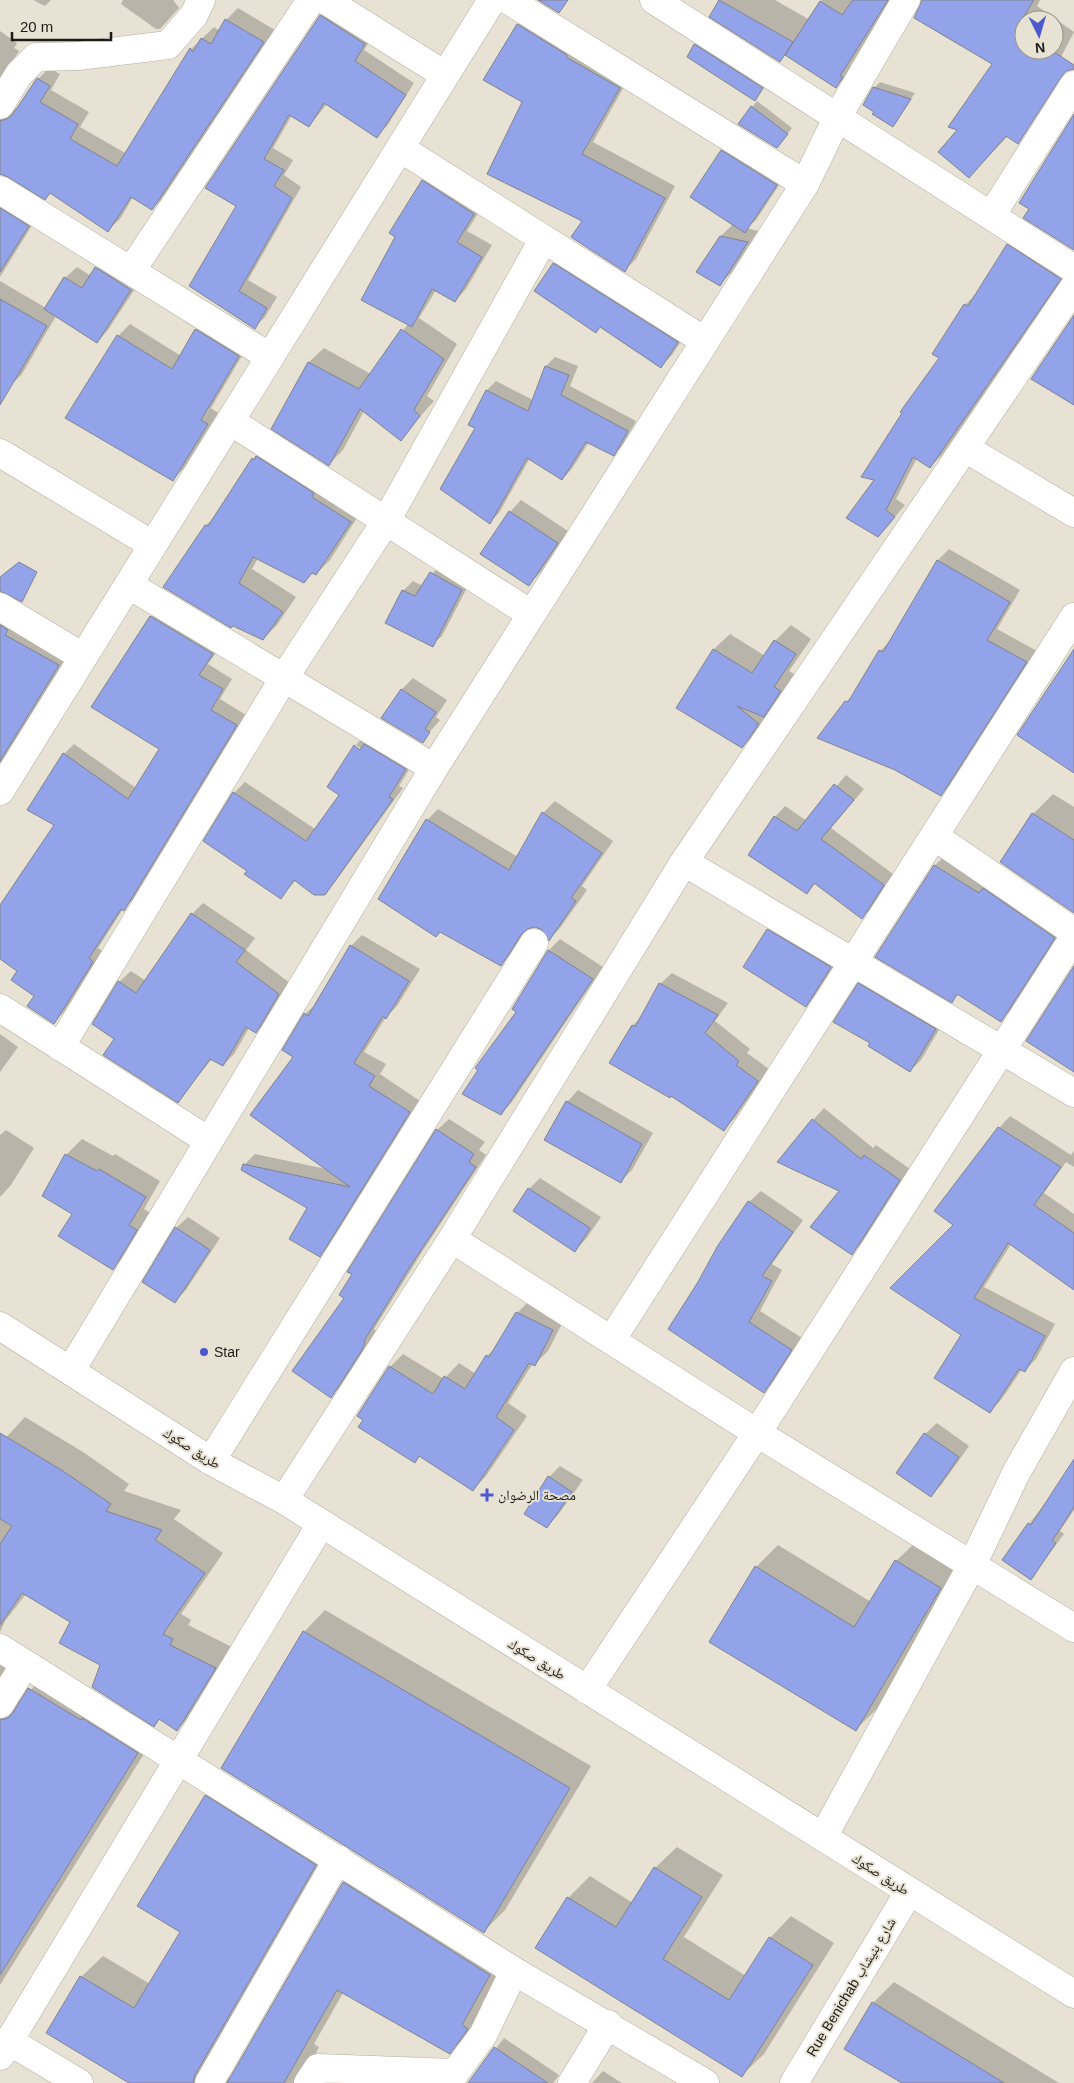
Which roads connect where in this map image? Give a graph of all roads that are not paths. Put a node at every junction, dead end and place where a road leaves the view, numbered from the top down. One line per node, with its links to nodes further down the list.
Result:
1 (201, 0): 10 (street)
2 (311, 0): 18 (street)
3 (325, 0): 8 (street)
4 (492, 0): 8 (street)
5 (508, 0): 13 (street)
6 (654, 0): 11 (street)
7 (906, 0): 11 (street)
8 (445, 75): 12 (street)
9 (1074, 84): 15 (street)
10 (0, 105)
11 (838, 116): 13 (street); 15 (street)
12 (400, 148): 16 (street); 21 (street)
13 (804, 184): 20 (street)
14 (0, 190): 18 (street)
15 (991, 216): 17 (street)
16 (543, 240): 20 (street); 26 (street)
17 (1074, 269)
18 (131, 271): 21 (street)
19 (1074, 287): 23 (street)
20 (705, 341): 30 (street)
21 (270, 357): 22 (street)
22 (230, 421): 26 (street); 27 (street)
23 (965, 448): 25 (street); 37 (street)
24 (0, 453): 27 (street)
25 (1074, 512)
26 (386, 521): 30 (street); 33 (street)
27 (153, 545): 28 (street)
28 (129, 585): 32 (street); 33 (street)
29 (0, 607): 32 (street)
30 (531, 614): 34 (street)
31 (1074, 617): 36 (street)
32 (83, 657): 35 (street)
33 (284, 678): 34 (street); 43 (street)
34 (434, 768): 46 (street)
35 (0, 791)
36 (934, 836): 38 (street); 41 (street)
37 (684, 862): 41 (street); 47 (street)
38 (1074, 932)
39 (1074, 937): 44 (street)
40 (534, 943): 53 (street)
41 (853, 962): 44 (street); 49 (street)
42 (0, 1008): 43 (street)
43 (60, 1047): 46 (street)
44 (1002, 1050): 45 (street); 52 (street)
45 (1074, 1093)
46 (209, 1141): 50 (street)
47 (452, 1239): 49 (street); 54 (street)
48 (0, 1326): 50 (street, طريق صكوك)
49 (612, 1339): 52 (street)
50 (71, 1370): 53 (street, طريق صكوك)
51 (1074, 1371): 56 (street)
52 (757, 1433): 56 (street); 60 (street)
53 (211, 1461): 54 (street, طريق صكوك)
54 (284, 1500): 55 (street, طريق صكوك)
55 (321, 1524): 60 (street, طريق صكوك); 62 (street)
56 (972, 1565): 57 (street); 63 (street)
57 (1074, 1628)
58 (0, 1648): 59 (street)
59 (25, 1664): 61 (street); 62 (street)
60 (587, 1690): 63 (street, طريق صكوك)
61 (0, 1704)
62 (178, 1762): 64 (street); 69 (street)
63 (824, 1837): 65 (street, طريق صكوك)
64 (338, 1859): 66 (street); 71 (street)
65 (909, 1892): 67 (street, طريق صكوك); 75 (street, Rue Benichab شارع بنيشاب)
66 (514, 1971): 68 (street); 72 (street)
67 (1074, 1994)
68 (608, 2024): 73 (street); 74 (street)
69 (5, 2049): 70 (street)
70 (79, 2083)
71 (209, 2083)
72 (308, 2083)
73 (572, 2083)
74 (704, 2083)
75 (794, 2083)

